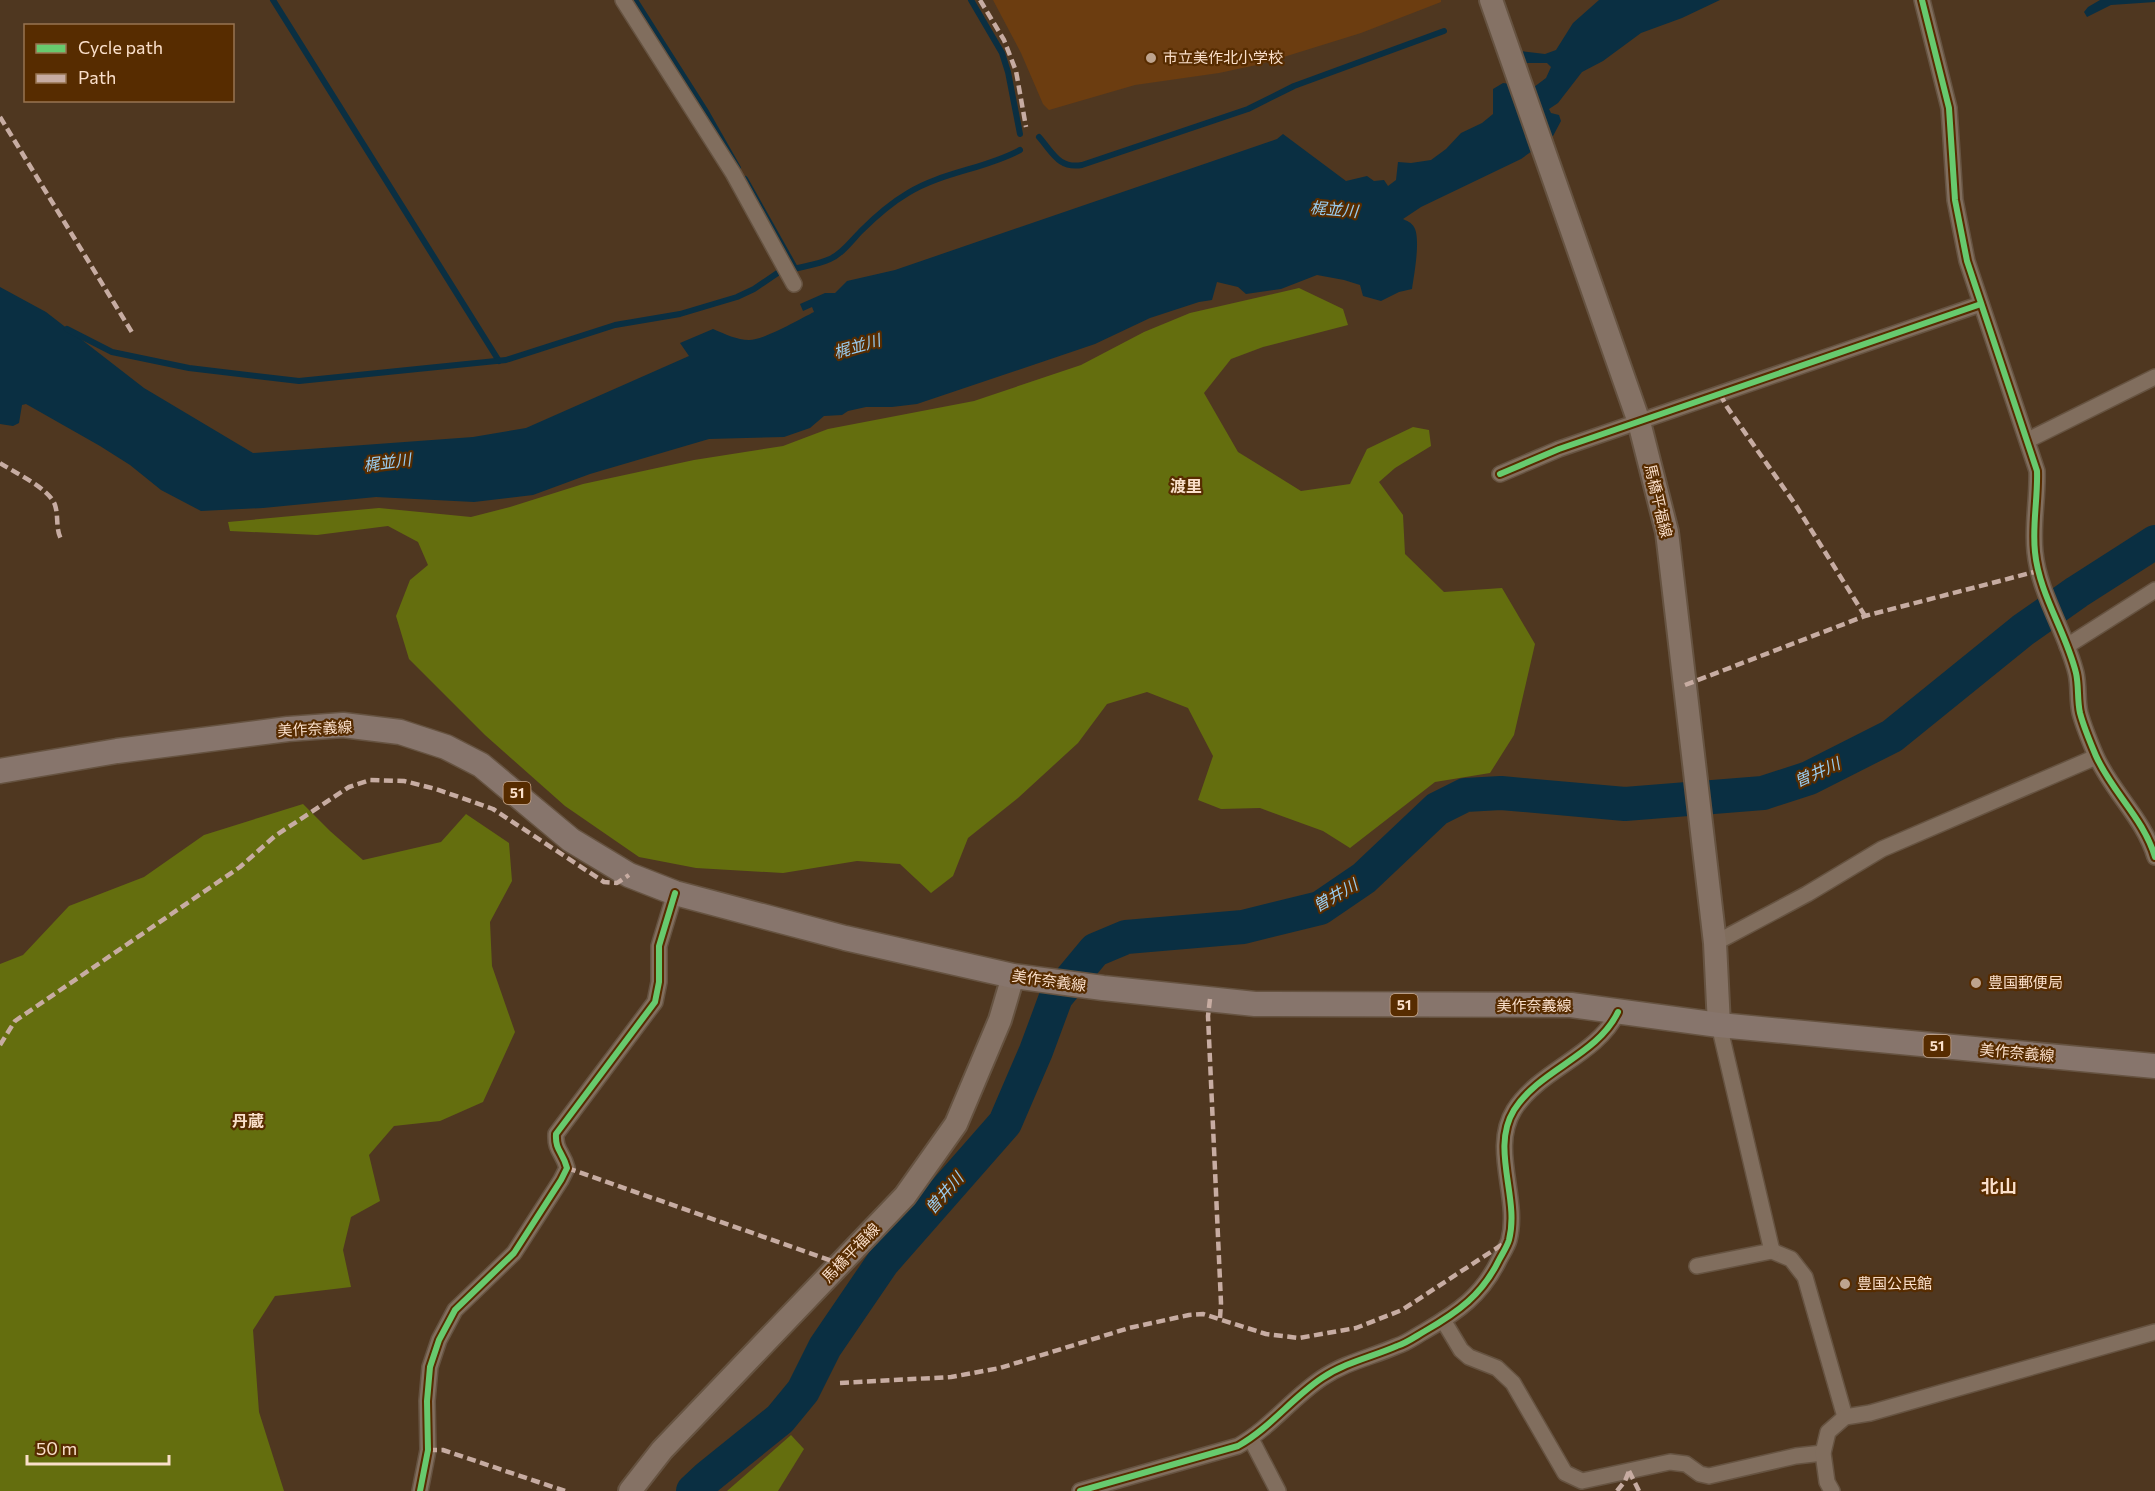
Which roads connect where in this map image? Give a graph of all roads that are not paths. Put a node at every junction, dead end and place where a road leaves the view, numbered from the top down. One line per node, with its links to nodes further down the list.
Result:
1 (623, 0): 4 (street)
2 (1922, 0): 5 (street)
3 (1492, 4): 7 (main road, 馬橋平福線)
4 (794, 284)
5 (1981, 304): 7 (street); 8 (street)
6 (2155, 377): 8 (street)
7 (1639, 422): 9 (street); 16 (main road, 馬橋平福線)
8 (2028, 440): 11 (street)
9 (1500, 474)
10 (2155, 590): 11 (street)
11 (2065, 641): 12 (street)
12 (2096, 757): 14 (street); 16 (street)
13 (0, 771): 15 (main road, 美作奈義線 / 51)
14 (2155, 857)
15 (675, 893): 17 (main road, 美作奈義線 / 51); 28 (street)
16 (1715, 943): 19 (main road, 馬橋平福線)
17 (1013, 976): 18 (main road, 美作奈義線 / 51); 29 (main road, 馬橋平福線)
18 (1618, 1012): 19 (main road, 美作奈義線 / 51); 23 (street)
19 (1719, 1025): 20 (main road, 美作奈義線 / 51); 21 (street)
20 (2155, 1066)
21 (1772, 1251): 22 (street); 25 (street)
22 (1697, 1266)
23 (1443, 1320): 26 (street); 27 (street)
24 (2155, 1332): 25 (street)
25 (1845, 1417): 27 (street)
26 (1251, 1439): 30 (street); 31 (street)
27 (1822, 1453): 32 (street)
28 (420, 1491)
29 (630, 1491)
30 (1080, 1491)
31 (1278, 1491)
32 (1832, 1491)

